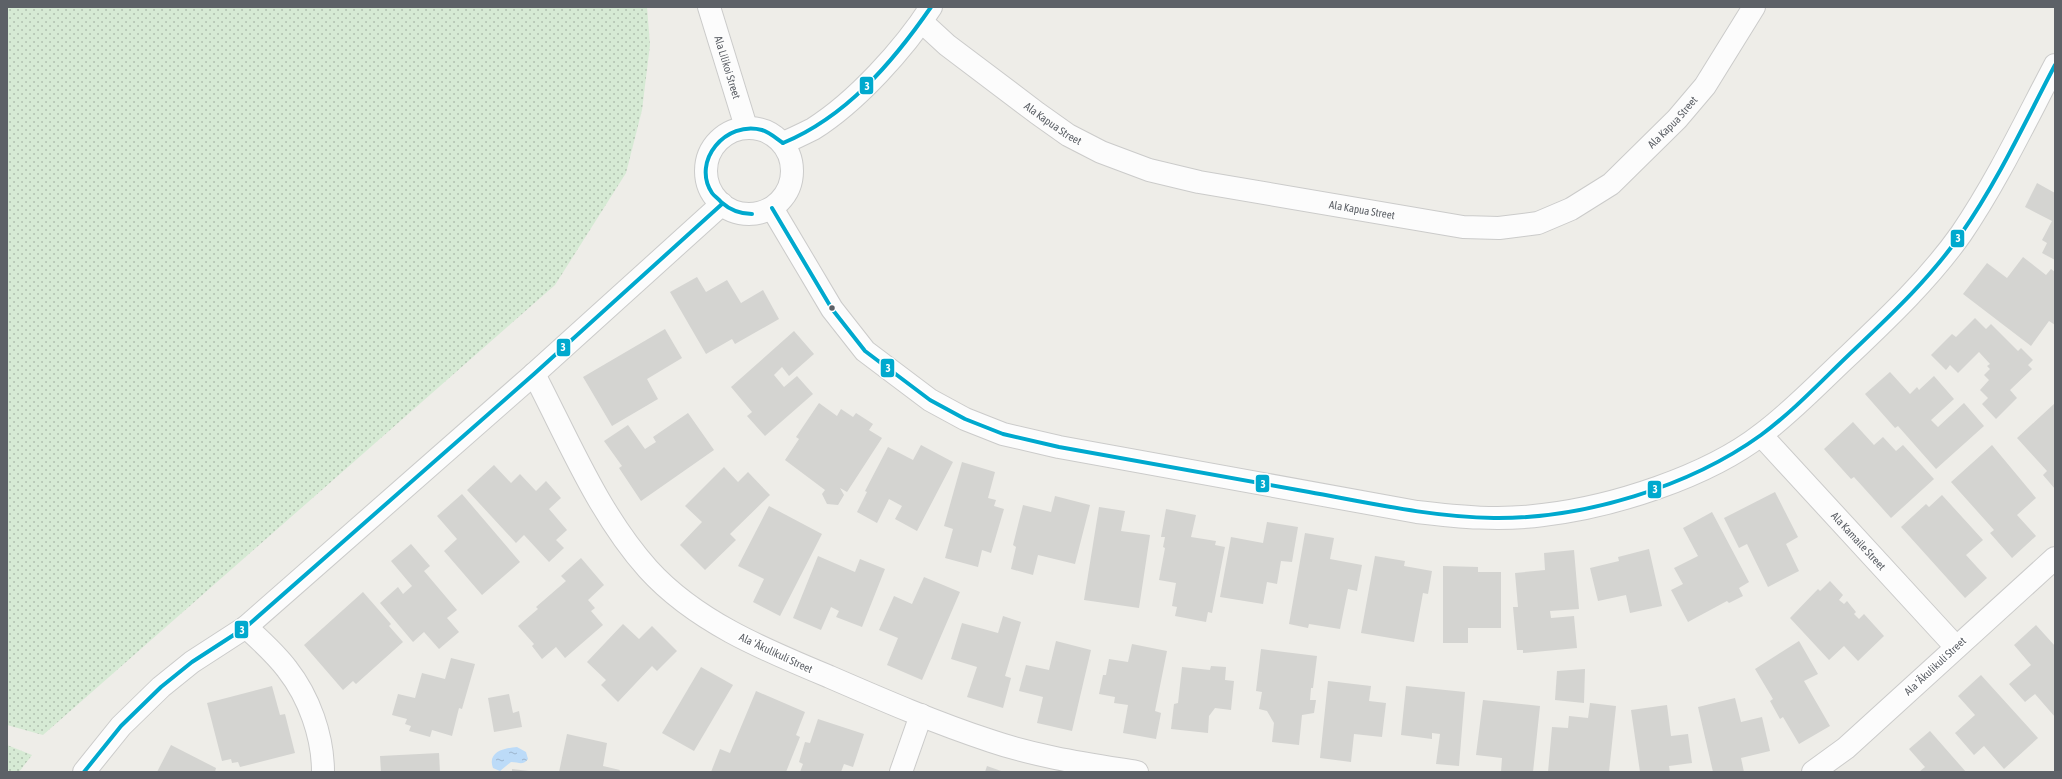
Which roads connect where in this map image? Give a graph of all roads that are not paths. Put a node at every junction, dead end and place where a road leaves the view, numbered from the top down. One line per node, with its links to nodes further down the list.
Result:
1 (709, 7): 5 (street, Ala Lilikoi Street)
2 (1754, 7): 3 (street, Ala Kapua Street)
3 (926, 14): 6 (street)
4 (2055, 65): 10 (street)
5 (746, 128): 6 (street); 7 (street)
6 (783, 143): 8 (street)
7 (722, 204): 8 (street); 9 (street)
8 (772, 208): 10 (street)
9 (534, 374): 12 (street); 14 (street, Ala ʻĀkulikuli Street)
10 (1761, 435): 13 (street, Ala Kamaile Street)
11 (2055, 558): 13 (street, Ala ʻĀkulikuli Street)
12 (246, 627): 15 (street); 16 (street)
13 (1956, 646): 19 (street, Ala ʻĀkulikuli Street)
14 (921, 716): 17 (street); 18 (street, Ala ʻĀkulikuli Street)
15 (84, 772)
16 (323, 772)
17 (901, 772)
18 (1137, 772)
19 (1813, 772)

